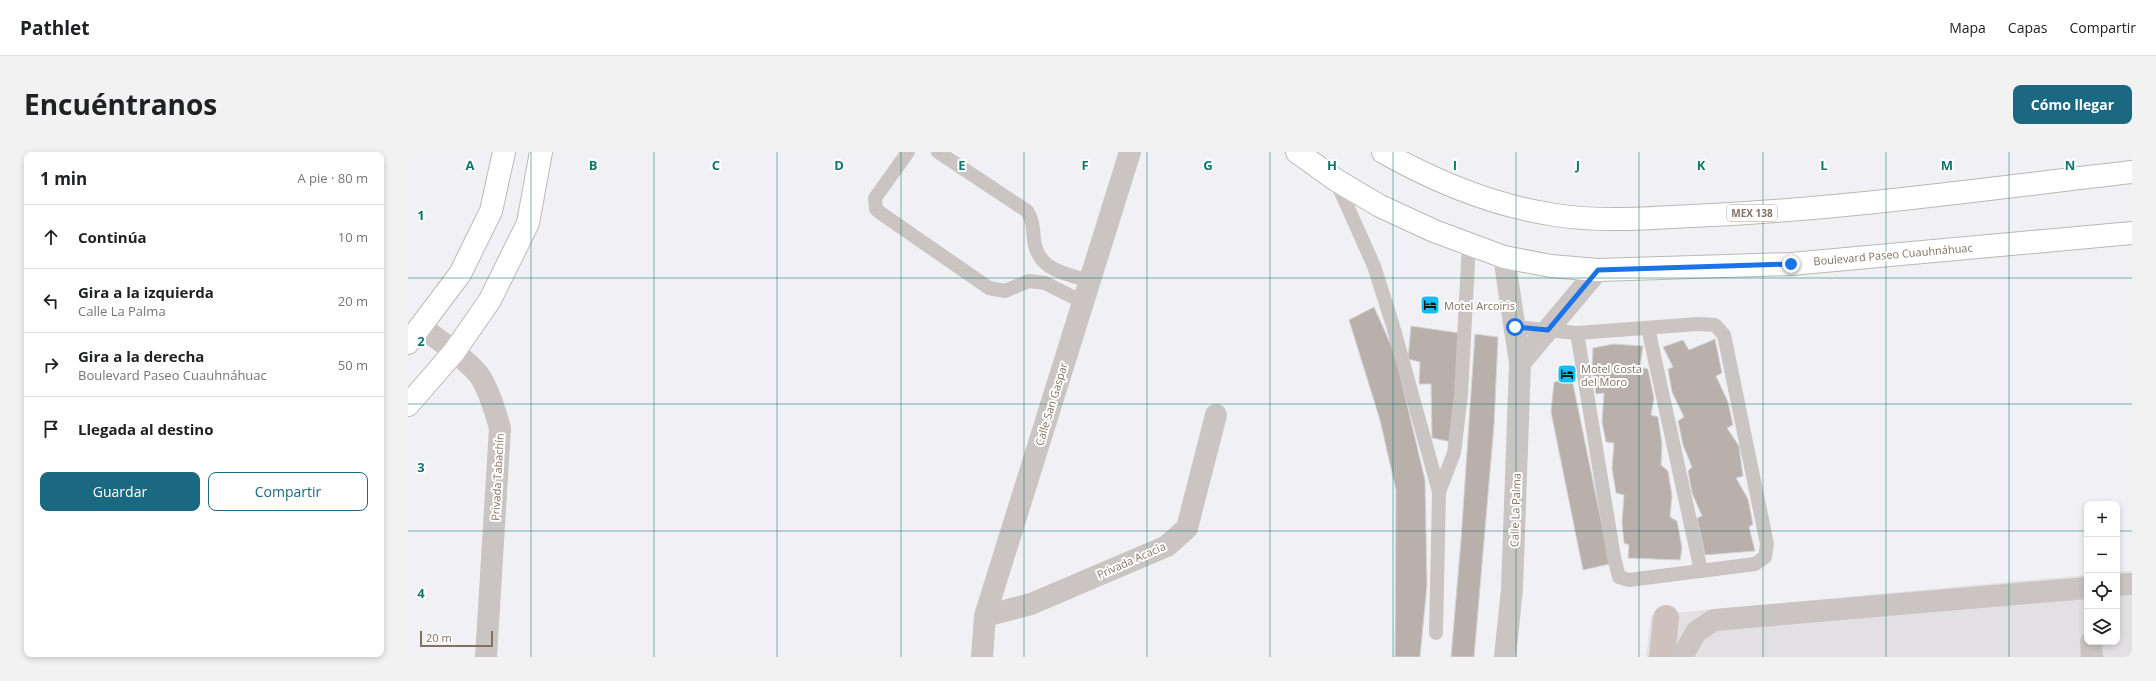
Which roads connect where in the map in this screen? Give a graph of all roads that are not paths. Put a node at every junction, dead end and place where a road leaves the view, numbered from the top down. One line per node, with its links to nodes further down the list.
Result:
1 (504, 152): 20 (main road)
2 (541, 152): 21 (main road)
3 (908, 152): 15 (lane)
4 (938, 152): 14 (lane)
5 (1130, 152): 14 (street, Calle San Gaspar)
6 (1297, 152): 9 (main road, Boulevard Paseo Cuauhnáhuac)
7 (1383, 152): 8 (main road, MEX 138)
8 (2132, 172)
9 (1336, 180): 11 (main road, Boulevard Paseo Cuauhnáhuac); 25 (lane)
10 (2132, 233): 13 (main road, Boulevard Paseo Cuauhnáhuac)
11 (1469, 244): 12 (main road, Boulevard Paseo Cuauhnáhuac); 25 (lane)
12 (1504, 257): 13 (main road, Boulevard Paseo Cuauhnáhuac); 16 (street, Calle La Palma)
13 (1598, 270): 18 (street)
14 (1089, 281): 15 (street, Calle San Gaspar)
15 (1083, 302): 30 (street, Calle San Gaspar)
16 (1515, 327): 18 (lane); 22 (street, Calle La Palma)
17 (1648, 328): 19 (lane); 26 (lane); 26 (lane)
18 (1548, 330): 19 (lane); 22 (street)
19 (1577, 333): 26 (lane)
20 (415, 335): 21 (street, Privada Tabachín)
21 (454, 352): 23 (main road); 34 (street, Privada Tabachín)
22 (1520, 363): 36 (street, Calle La Palma)
23 (408, 405)
24 (1216, 415): 30 (street, Privada Acacia)
25 (1439, 492): 31 (lane)
26 (1700, 571)
27 (2132, 584): 28 (street)
28 (2120, 585)
29 (2084, 594): 33 (street)
30 (985, 616): 35 (street, Calle San Gaspar)
31 (1436, 633)
32 (2091, 645): 37 (street)
33 (1682, 655)
34 (486, 657)
35 (982, 657)
36 (1504, 657)
37 (2092, 657)

